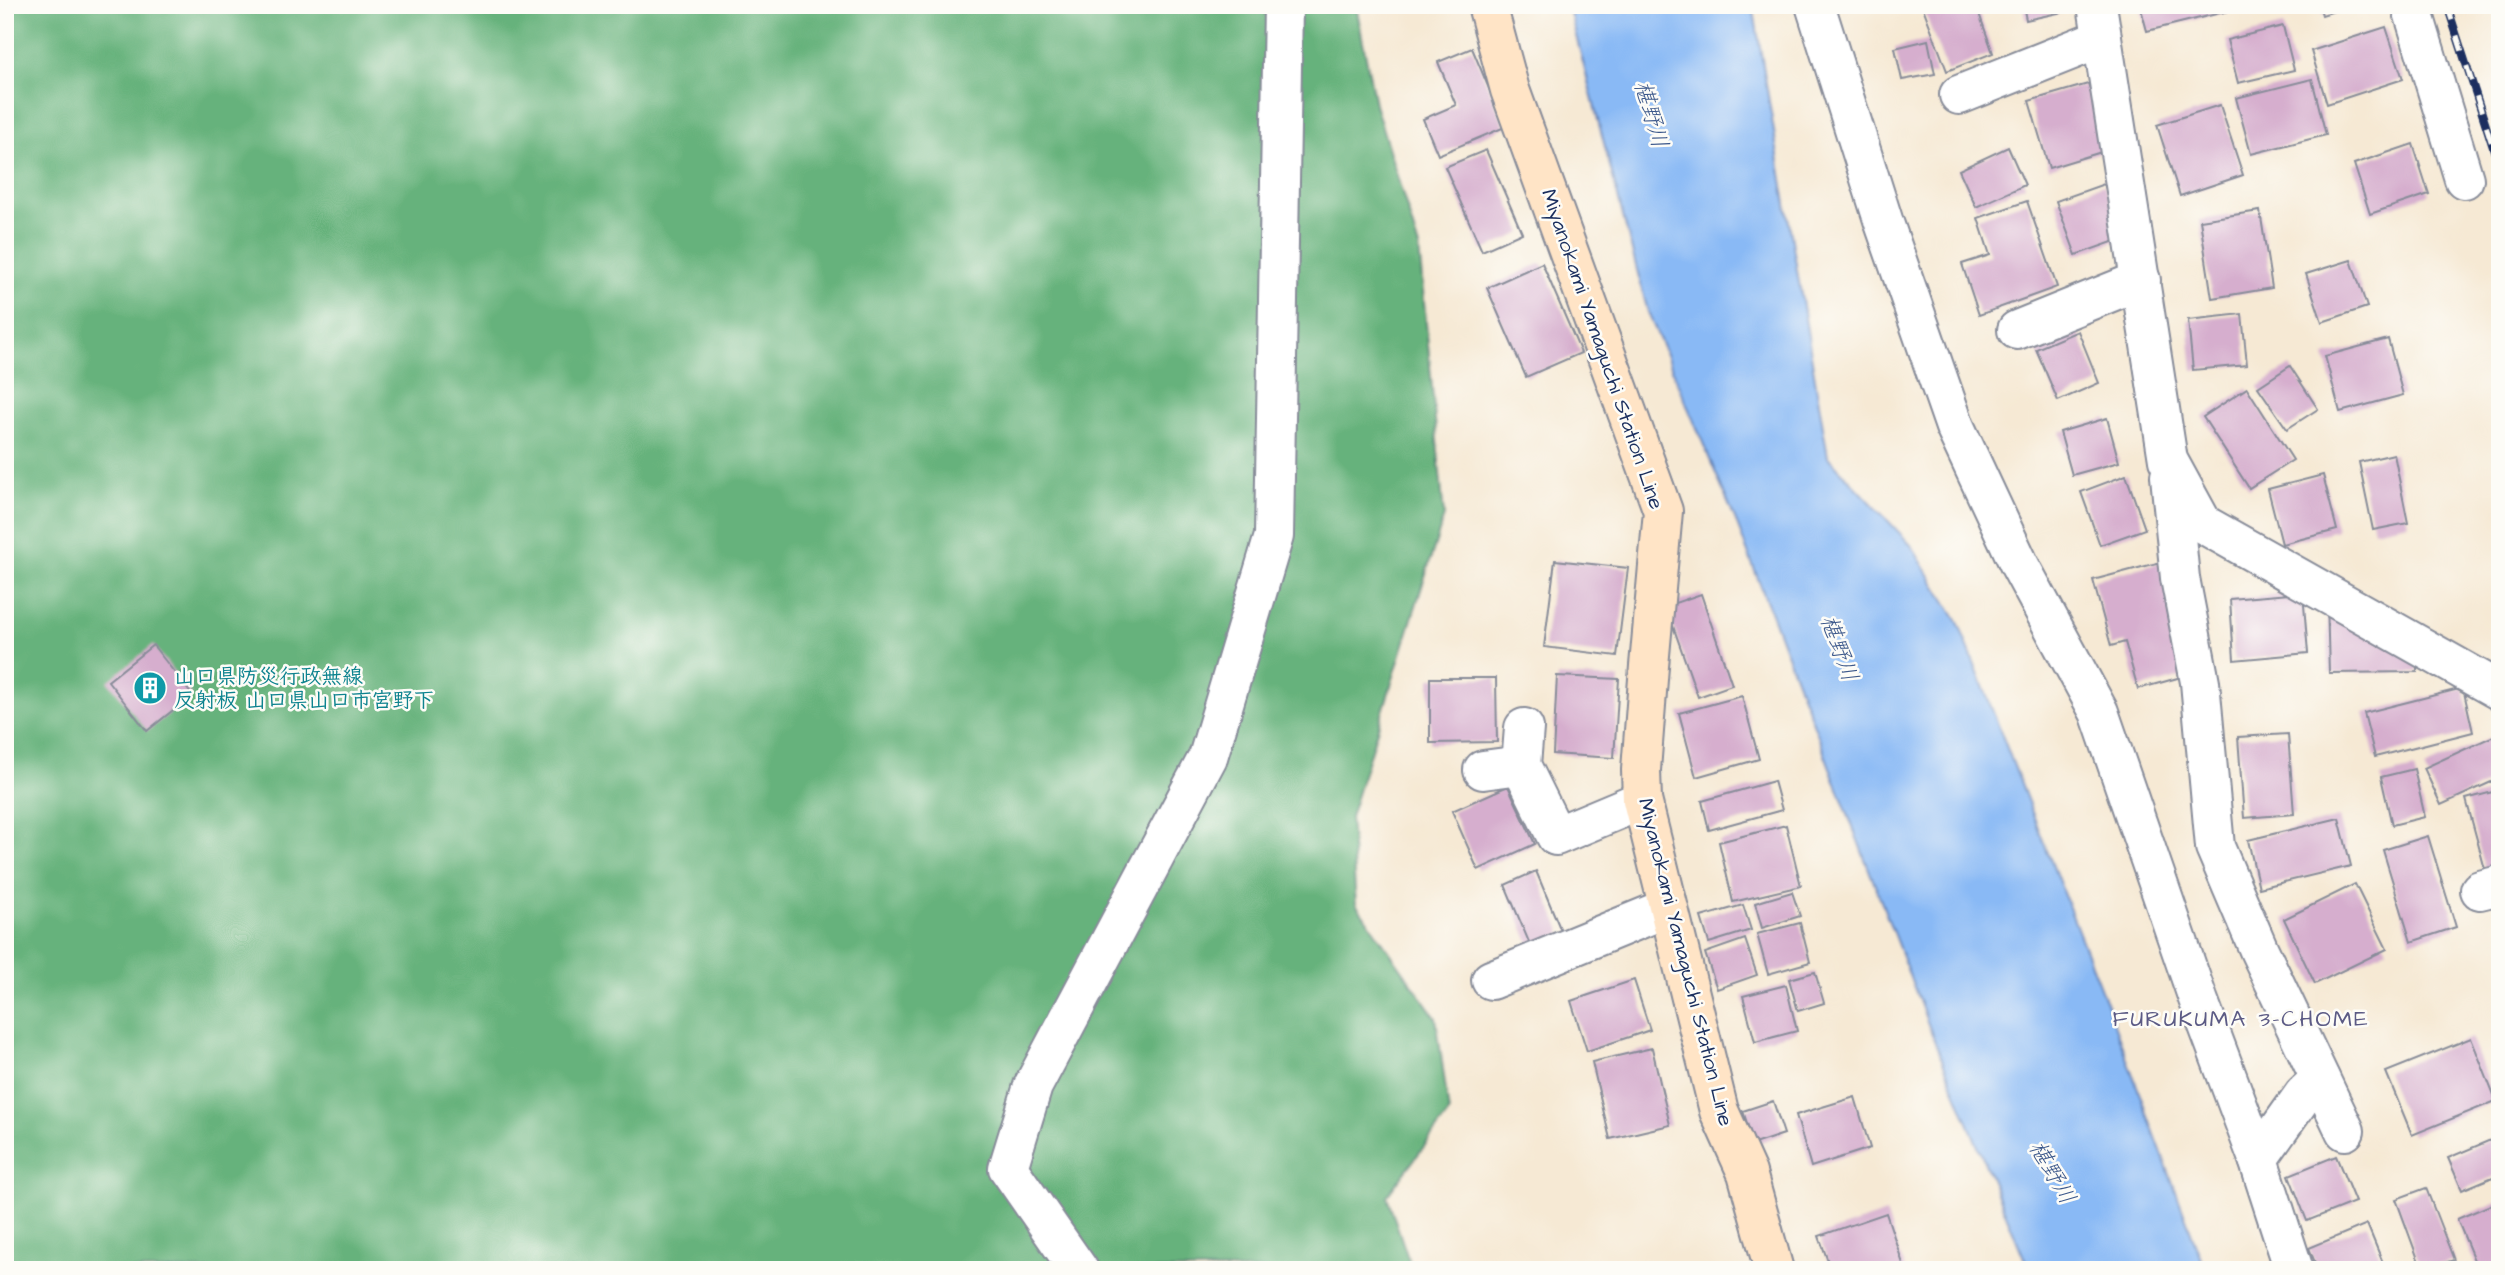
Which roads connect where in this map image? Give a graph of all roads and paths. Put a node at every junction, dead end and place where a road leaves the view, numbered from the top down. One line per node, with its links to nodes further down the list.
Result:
1 (1283, 5): 19 (street)
2 (1487, 5): 13 (main road, Miyanokami Yamaguchi Station Line)
3 (1815, 5): 18 (street)
4 (2412, 5): 7 (street)
5 (2100, 21): 6 (street); 8 (street)
6 (1959, 95)
7 (2464, 179)
8 (2141, 280): 9 (street); 10 (street)
9 (2017, 330)
10 (2168, 460): 11 (street); 16 (street)
11 (2500, 691)
12 (1483, 771): 13 (street)
13 (1642, 800): 14 (main road, Miyanokami Yamaguchi Station Line)
14 (1668, 908): 15 (street); 20 (main road, Miyanokami Yamaguchi Station Line)
15 (1491, 980)
16 (2320, 1079): 17 (street); 18 (street)
17 (2345, 1131)
18 (2258, 1159): 21 (street)
19 (1079, 1270)
20 (1774, 1270)
21 (2294, 1270)

